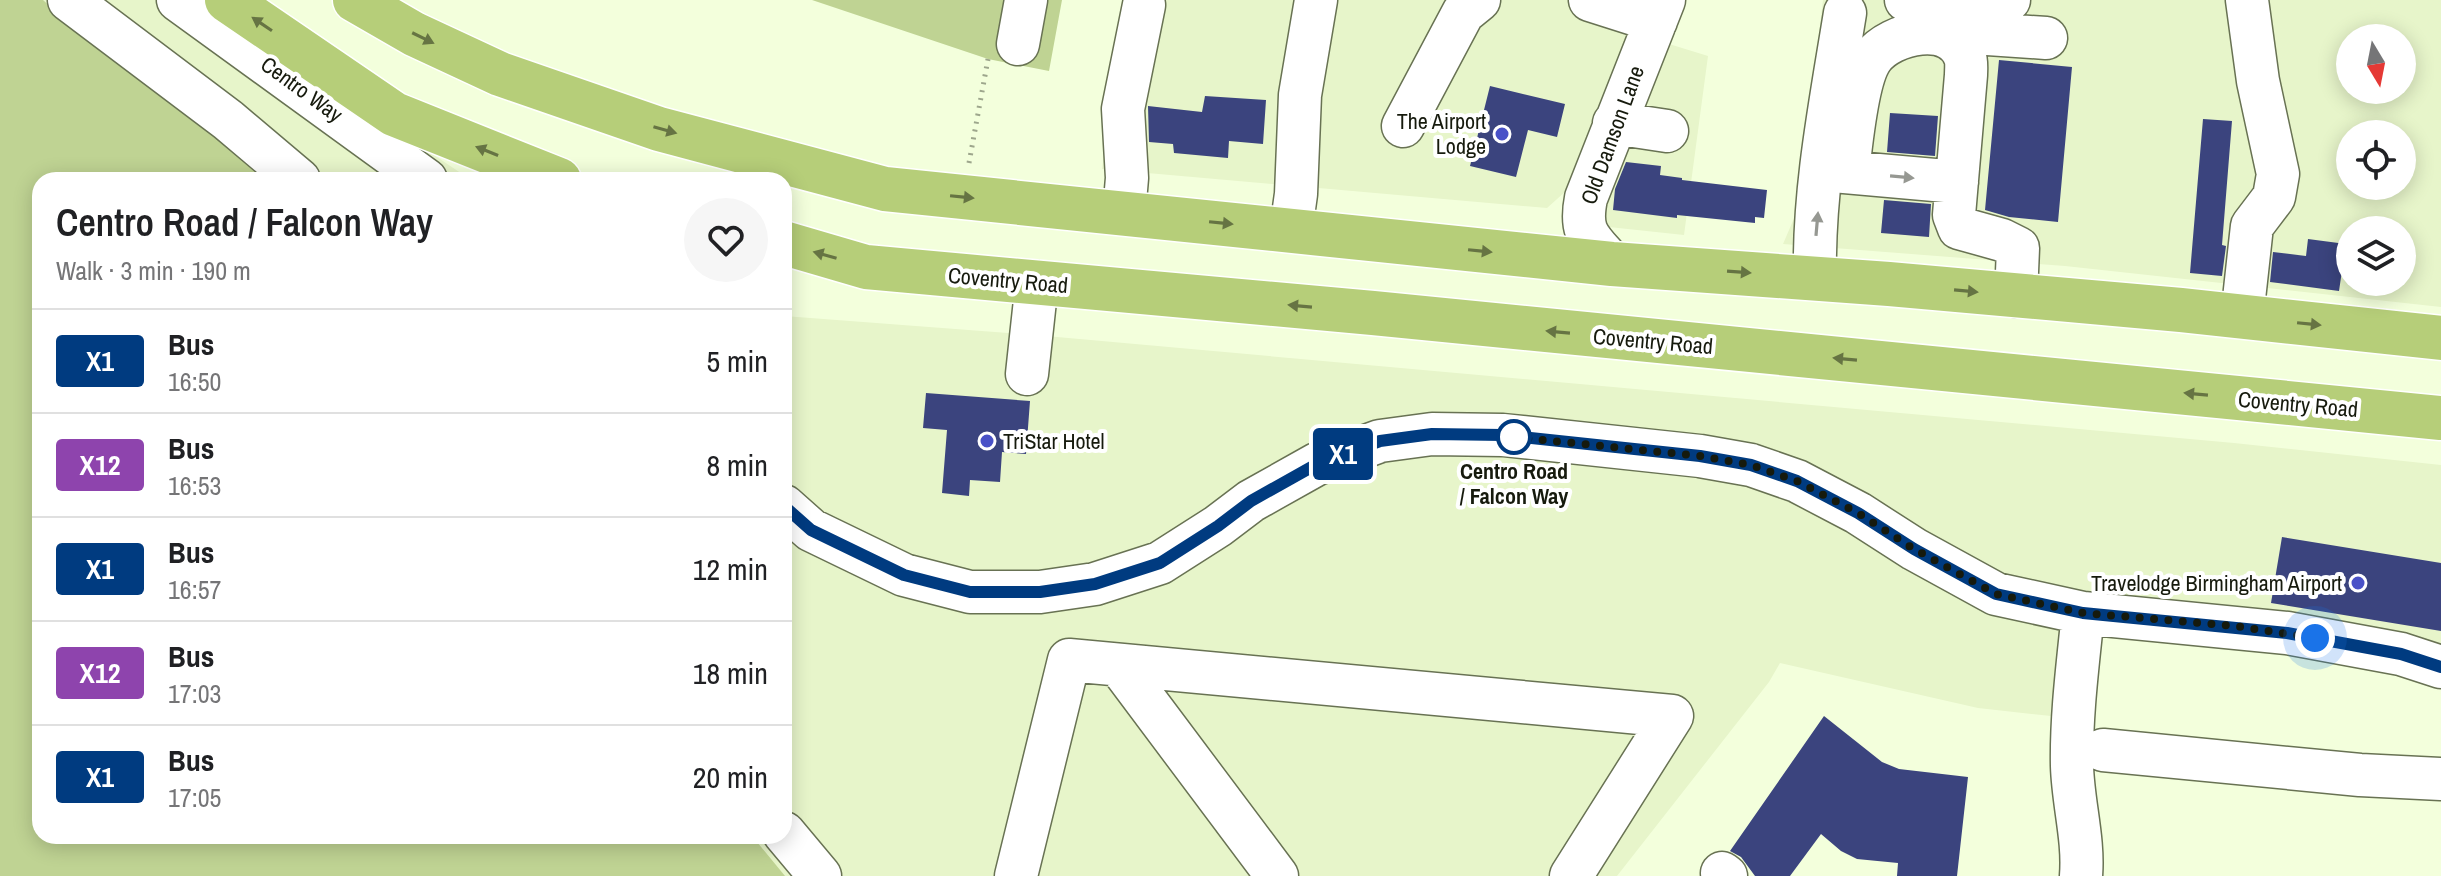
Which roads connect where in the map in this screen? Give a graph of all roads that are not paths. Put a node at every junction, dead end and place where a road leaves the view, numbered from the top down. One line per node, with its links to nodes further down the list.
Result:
1 (69, 0): 22 (street)
2 (178, 0): 23 (street, Centro Way)
3 (227, 0): 24 (highway, one-way to 3)
4 (355, 0): 26 (highway, one-way to 26)
5 (1026, 0): 17 (street)
6 (1316, 0): 27 (street)
7 (1479, 0): 19 (street)
8 (1590, 0): 14 (street)
9 (1906, 0): 10 (street)
10 (2009, 0)
11 (2247, 0): 33 (street)
12 (1854, 4): 21 (street)
13 (1144, 5): 26 (street)
14 (1660, 10): 18 (street, Old Damson Lane)
15 (2046, 38): 16 (street)
16 (1958, 45): 21 (street); 25 (street)
17 (1003, 52)
18 (1614, 123): 20 (street); 29 (street, Old Damson Lane)
19 (1403, 126)
20 (1667, 131)
21 (1835, 171): 25 (street, one-way to 25); 30 (street, one-way to 21)
22 (290, 172)
23 (415, 172)
24 (539, 172)
25 (1957, 182): 32 (street)
26 (1124, 213): 27 (highway, one-way to 27)
27 (1291, 230): 29 (highway, one-way to 29)
28 (792, 245): 31 (highway, Coventry Road, one-way to 28)
29 (1612, 264): 30 (highway, one-way to 30)
30 (1815, 278): 32 (highway, one-way to 32)
31 (1037, 282): 35 (street); 36 (highway, Coventry Road, one-way to 31)
32 (2016, 296): 33 (highway)
33 (2242, 317): 34 (highway, one-way to 34)
34 (2441, 338)
35 (1027, 374)
36 (2441, 418)
37 (792, 513): 38 (street)
38 (2083, 613): 40 (street); 48 (street)
39 (1119, 665): 45 (street); 46 (street); 47 (street)
40 (2441, 667)
41 (2103, 750): 42 (street)
42 (2437, 780)
43 (792, 843): 44 (street)
44 (820, 876)
45 (1016, 876)
46 (1277, 876)
47 (1571, 876)
48 (2081, 876)

